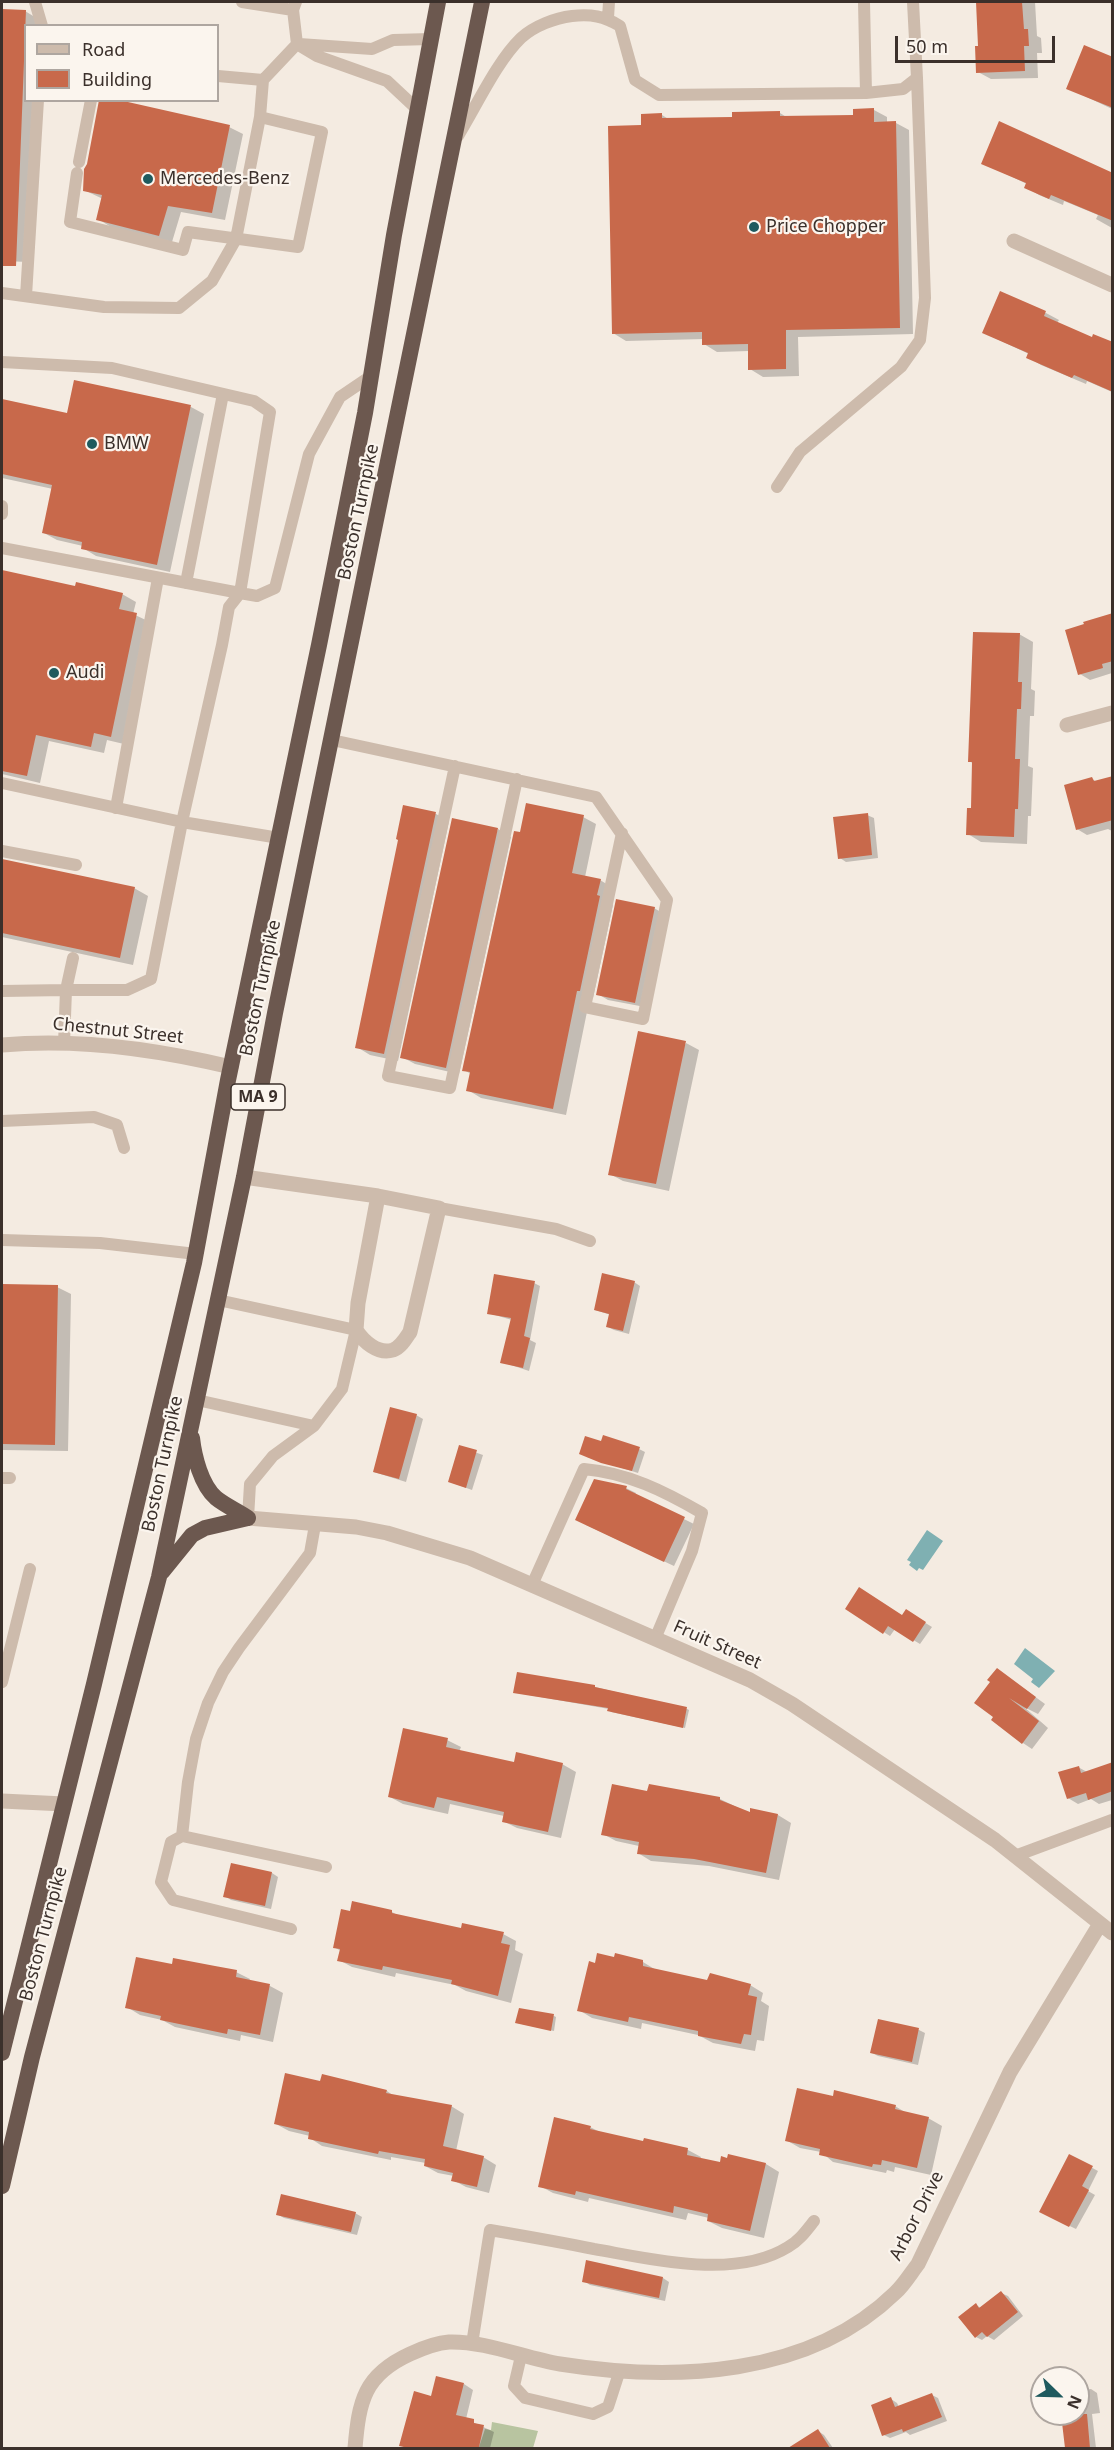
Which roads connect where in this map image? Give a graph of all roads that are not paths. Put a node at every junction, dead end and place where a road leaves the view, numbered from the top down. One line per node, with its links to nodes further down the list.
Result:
1 (35, 2): 10 (lane)
2 (242, 2): 8 (lane)
3 (438, 2): 11 (highway, Boston Turnpike / MA 9)
4 (482, 2): 21 (highway, Boston Turnpike / MA 9)
5 (609, 2): 9 (lane)
6 (864, 2): 16 (lane)
7 (913, 2): 14 (lane)
8 (295, 6): 12 (lane)
9 (608, 18): 16 (lane); 21 (lane)
10 (41, 24)
11 (431, 39): 12 (lane); 19 (highway, Boston Turnpike / MA 9)
12 (297, 44): 15 (lane); 19 (lane)
13 (219, 76): 15 (lane)
14 (917, 78): 16 (lane); 30 (lane)
15 (263, 80): 20 (lane)
16 (866, 93)
17 (38, 102): 26 (lane)
18 (91, 102): 22 (lane)
19 (418, 110): 28 (highway, Boston Turnpike / MA 9)
20 (260, 117): 22 (lane); 22 (lane)
21 (454, 142): 39 (highway, Boston Turnpike / MA 9)
22 (236, 239): 26 (lane)
23 (1014, 241): 24 (street)
24 (1113, 285)
25 (2, 293): 26 (lane)
26 (26, 296)
27 (2, 362): 29 (lane)
28 (371, 376): 36 (lane); 46 (highway, Boston Turnpike / MA 9)
29 (223, 394): 35 (lane); 36 (lane)
30 (777, 487)
31 (2, 506): 32 (lane)
32 (2, 514)
33 (2, 548): 34 (lane)
34 (158, 578): 35 (lane); 43 (lane)
35 (186, 583): 36 (lane)
36 (240, 594): 44 (lane)
37 (1113, 713): 38 (street)
38 (1067, 725)
39 (332, 740): 40 (lane); 57 (highway, Boston Turnpike / MA 9)
40 (455, 766): 41 (lane); 41 (lane)
41 (517, 779): 45 (lane)
42 (2, 783): 43 (lane)
43 (116, 808): 44 (lane)
44 (182, 822): 46 (lane); 50 (lane)
45 (622, 832): 45 (lane)
46 (279, 838): 54 (highway, Boston Turnpike / MA 9)
47 (2, 851): 48 (lane)
48 (76, 865)
49 (73, 958): 50 (lane)
50 (66, 990): 51 (lane); 53 (lane)
51 (2, 991)
52 (2, 1044): 53 (street, Chestnut Street)
53 (64, 1044): 54 (street, Chestnut Street)
54 (231, 1068): 62 (highway, Boston Turnpike / MA 9)
55 (2, 1121): 56 (lane)
56 (124, 1148)
57 (244, 1177): 58 (street); 63 (highway, Boston Turnpike / MA 9)
58 (378, 1196): 59 (street); 64 (street)
59 (439, 1208): 61 (lane); 64 (street)
60 (2, 1240): 62 (lane)
61 (590, 1241)
62 (196, 1254): 76 (highway, Boston Turnpike / MA 9)
63 (218, 1300): 64 (lane); 65 (highway, Boston Turnpike / MA 9)
64 (356, 1330): 66 (lane)
65 (197, 1400): 66 (lane); 67 (highway, Boston Turnpike / MA 9)
66 (314, 1426): 68 (lane)
67 (190, 1429): 68 (highway); 71 (highway, Boston Turnpike / MA 9)
68 (248, 1518): 69 (street, Fruit Street); 71 (highway)
69 (315, 1525): 72 (street, Fruit Street); 78 (lane)
70 (30, 1569): 74 (lane)
71 (159, 1577): 84 (highway, Boston Turnpike / MA 9)
72 (532, 1585): 73 (street, Fruit Street); 73 (lane)
73 (655, 1638): 79 (street, Fruit Street)
74 (2, 1682)
75 (2, 1801): 76 (street)
76 (64, 1804): 83 (highway, Boston Turnpike / MA 9)
77 (1113, 1820): 79 (lane)
78 (182, 1836): 80 (lane); 82 (lane)
79 (1015, 1856): 81 (street, Fruit Street)
80 (326, 1867)
81 (1106, 1928): 88 (street, Arbor Drive)
82 (291, 1929)
83 (2, 2052)
84 (2, 2186)
85 (814, 2221): 86 (lane)
86 (472, 2344): 87 (street, Arbor Drive); 89 (street, Arbor Drive)
87 (521, 2356): 88 (street, Arbor Drive); 88 (lane)
88 (620, 2370)
89 (355, 2448)

